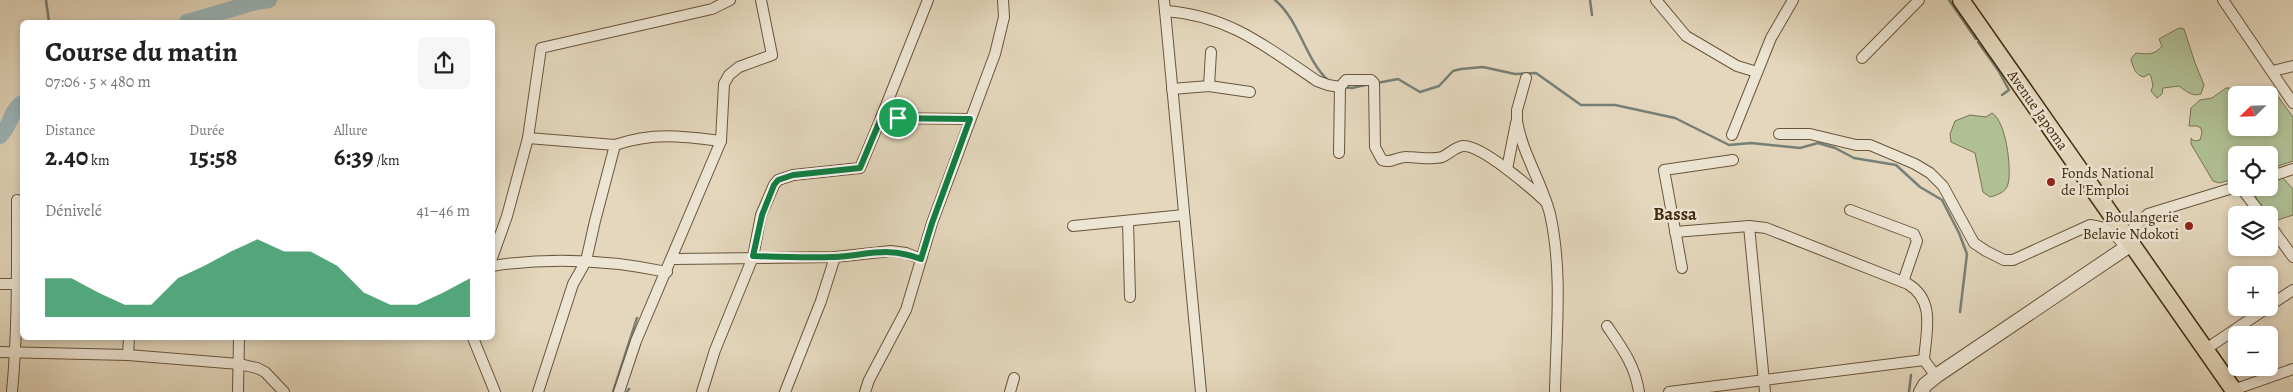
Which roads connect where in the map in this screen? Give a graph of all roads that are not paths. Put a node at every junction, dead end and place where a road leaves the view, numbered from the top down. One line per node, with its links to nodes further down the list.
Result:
1 (730, 0): 28 (street)
2 (762, 0): 29 (street)
3 (928, 0): 24 (street)
4 (1003, 0): 25 (street)
5 (1164, 0): 11 (street)
6 (1656, 0): 15 (street)
7 (1793, 0): 15 (street)
8 (1919, 0): 13 (street)
9 (1961, 0): 48 (main road, Avenue Japoma)
10 (2224, 0): 16 (street)
11 (1165, 11): 19 (street); 20 (street)
12 (1211, 52): 18 (street)
13 (1862, 58)
14 (2293, 66): 16 (street)
15 (1756, 72): 27 (street)
16 (2273, 72): 22 (street)
17 (1526, 78): 23 (street)
18 (1209, 86): 20 (street); 21 (street)
19 (1340, 87): 31 (street); 33 (street)
20 (1172, 89): 42 (street)
21 (1250, 92)
22 (2293, 103)
23 (1517, 110): 33 (street); 39 (street)
24 (881, 118): 25 (street); 50 (street)
25 (970, 119): 54 (street)
26 (1779, 134): 48 (street)
27 (1732, 135)
28 (528, 138): 30 (street); 49 (street)
29 (721, 141): 30 (street); 53 (street)
30 (615, 145): 55 (street)
31 (1339, 153)
32 (1733, 160): 46 (street)
33 (1507, 169): 39 (street)
34 (2293, 169): 35 (street)
35 (2278, 174)
36 (2228, 190): 48 (street)
37 (2247, 196): 40 (street)
38 (17, 200): 61 (street)
39 (1546, 202): 93 (street)
40 (2255, 206)
41 (1850, 210): 59 (street)
42 (1184, 216): 43 (street); 92 (street)
43 (1128, 221): 44 (street); 63 (street)
44 (1073, 226)
45 (1749, 226): 46 (street); 59 (street); 79 (street)
46 (1675, 232): 57 (street)
47 (2278, 236): 52 (street)
48 (2128, 242): 70 (main road, Avenue Japoma); 77 (street)
49 (495, 250)
50 (753, 256): 51 (street); 53 (street); 88 (street)
51 (834, 257): 54 (street); 89 (street)
52 (2293, 257)
53 (673, 259): 58 (street)
54 (921, 259): 90 (street)
55 (586, 261): 56 (street); 58 (street); 86 (street)
56 (495, 266)
57 (1682, 268)
58 (667, 272): 87 (street)
59 (1903, 282): 74 (street)
60 (0, 284): 61 (street)
61 (18, 284): 72 (street)
62 (2293, 290): 64 (street)
63 (1130, 297)
64 (2278, 300)
65 (2255, 316): 70 (street)
66 (1607, 326): 94 (street)
67 (129, 340): 73 (street)
68 (239, 340): 75 (street)
69 (474, 340): 85 (street)
70 (2206, 349): 81 (main road, Avenue Japoma)
71 (0, 352): 72 (street)
72 (16, 352): 73 (street); 82 (street)
73 (128, 354): 75 (street)
74 (1924, 360): 77 (street); 79 (street)
75 (239, 364): 83 (street); 84 (street)
76 (2293, 369): 81 (street)
77 (1936, 376): 97 (street)
78 (1014, 378): 91 (street)
79 (1764, 380): 80 (street); 96 (street)
80 (1681, 391): 95 (street)
81 (2234, 391)
82 (12, 392)
83 (238, 392)
84 (284, 392)
85 (495, 392)
86 (538, 392)
87 (619, 392)
88 (702, 392)
89 (785, 392)
90 (865, 392)
91 (1010, 392)
92 (1201, 392)
93 (1555, 392)
94 (1640, 392)
95 (1669, 392)
96 (1765, 392)
97 (1921, 392)

